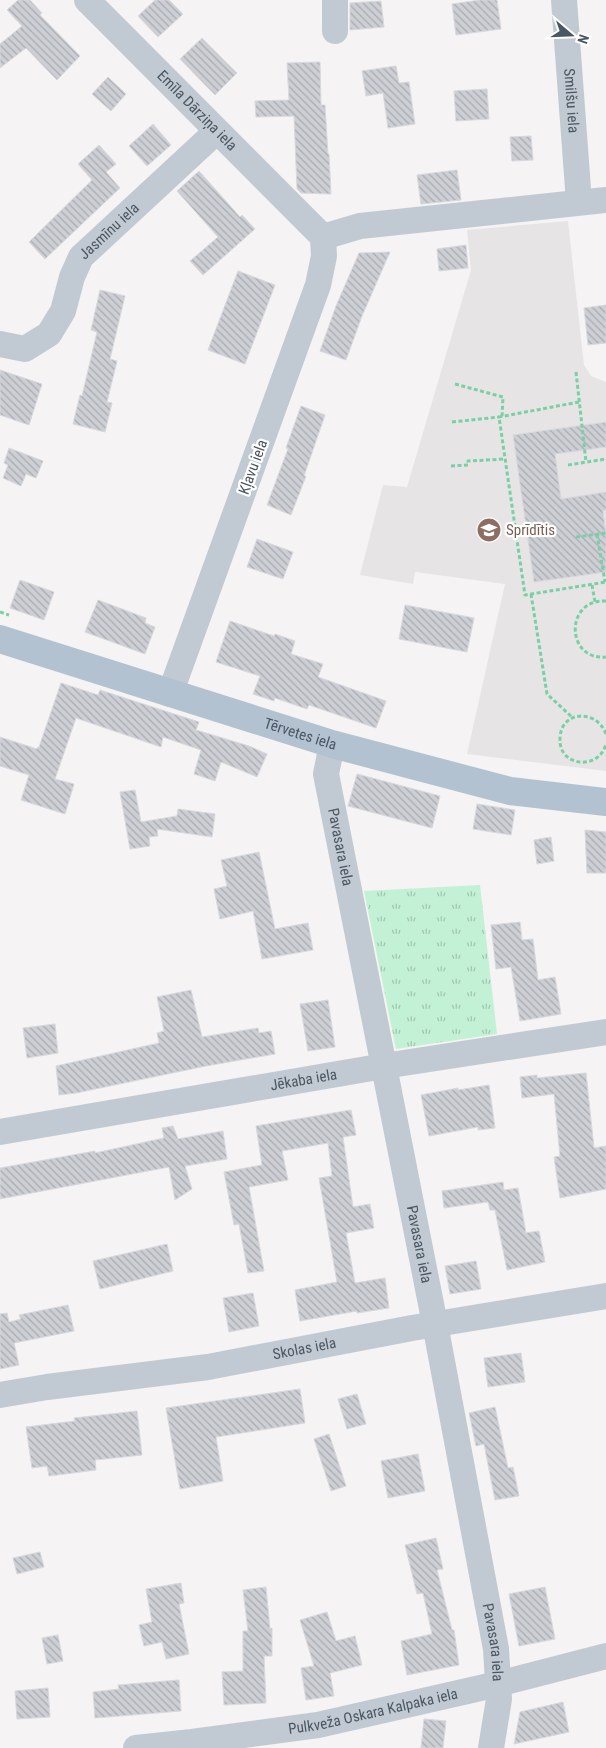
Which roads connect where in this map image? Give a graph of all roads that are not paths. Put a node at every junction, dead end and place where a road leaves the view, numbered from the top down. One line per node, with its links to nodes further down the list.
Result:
1 (87, 0): 5 (street, Emīla Dārziņa iela)
2 (335, 0): 4 (street)
3 (564, 0): 7 (street, Smilšu iela)
4 (335, 31)
5 (217, 131): 8 (street, Emīla Dārziņa iela); 9 (street, Jasmīnu iela)
6 (606, 200): 7 (street)
7 (579, 202): 8 (street)
8 (315, 229): 11 (street, Kļavu iela)
9 (0, 344)
10 (0, 639): 11 (main road, Tērvetes iela)
11 (170, 694): 12 (main road, Tērvetes iela)
12 (332, 744): 13 (main road, Tērvetes iela); 15 (street, Pavasara iela)
13 (606, 802)
14 (606, 1032): 15 (street, Jēkaba iela)
15 (384, 1066): 16 (street, Jēkaba iela); 18 (street, Pavasara iela)
16 (0, 1132)
17 (606, 1296): 18 (street, Skolas iela)
18 (435, 1324): 19 (street, Skolas iela); 21 (street, Pavasara iela)
19 (0, 1395)
20 (606, 1656): 21 (street, Pulkveža Oskara Kalpaka iela)
21 (498, 1684): 22 (street, Pulkveža Oskara Kalpaka iela); 24 (street, Pavasara iela)
22 (192, 1745): 23 (street, Pulkveža Oskara Kalpaka iela)
23 (136, 1748)
24 (491, 1748)

